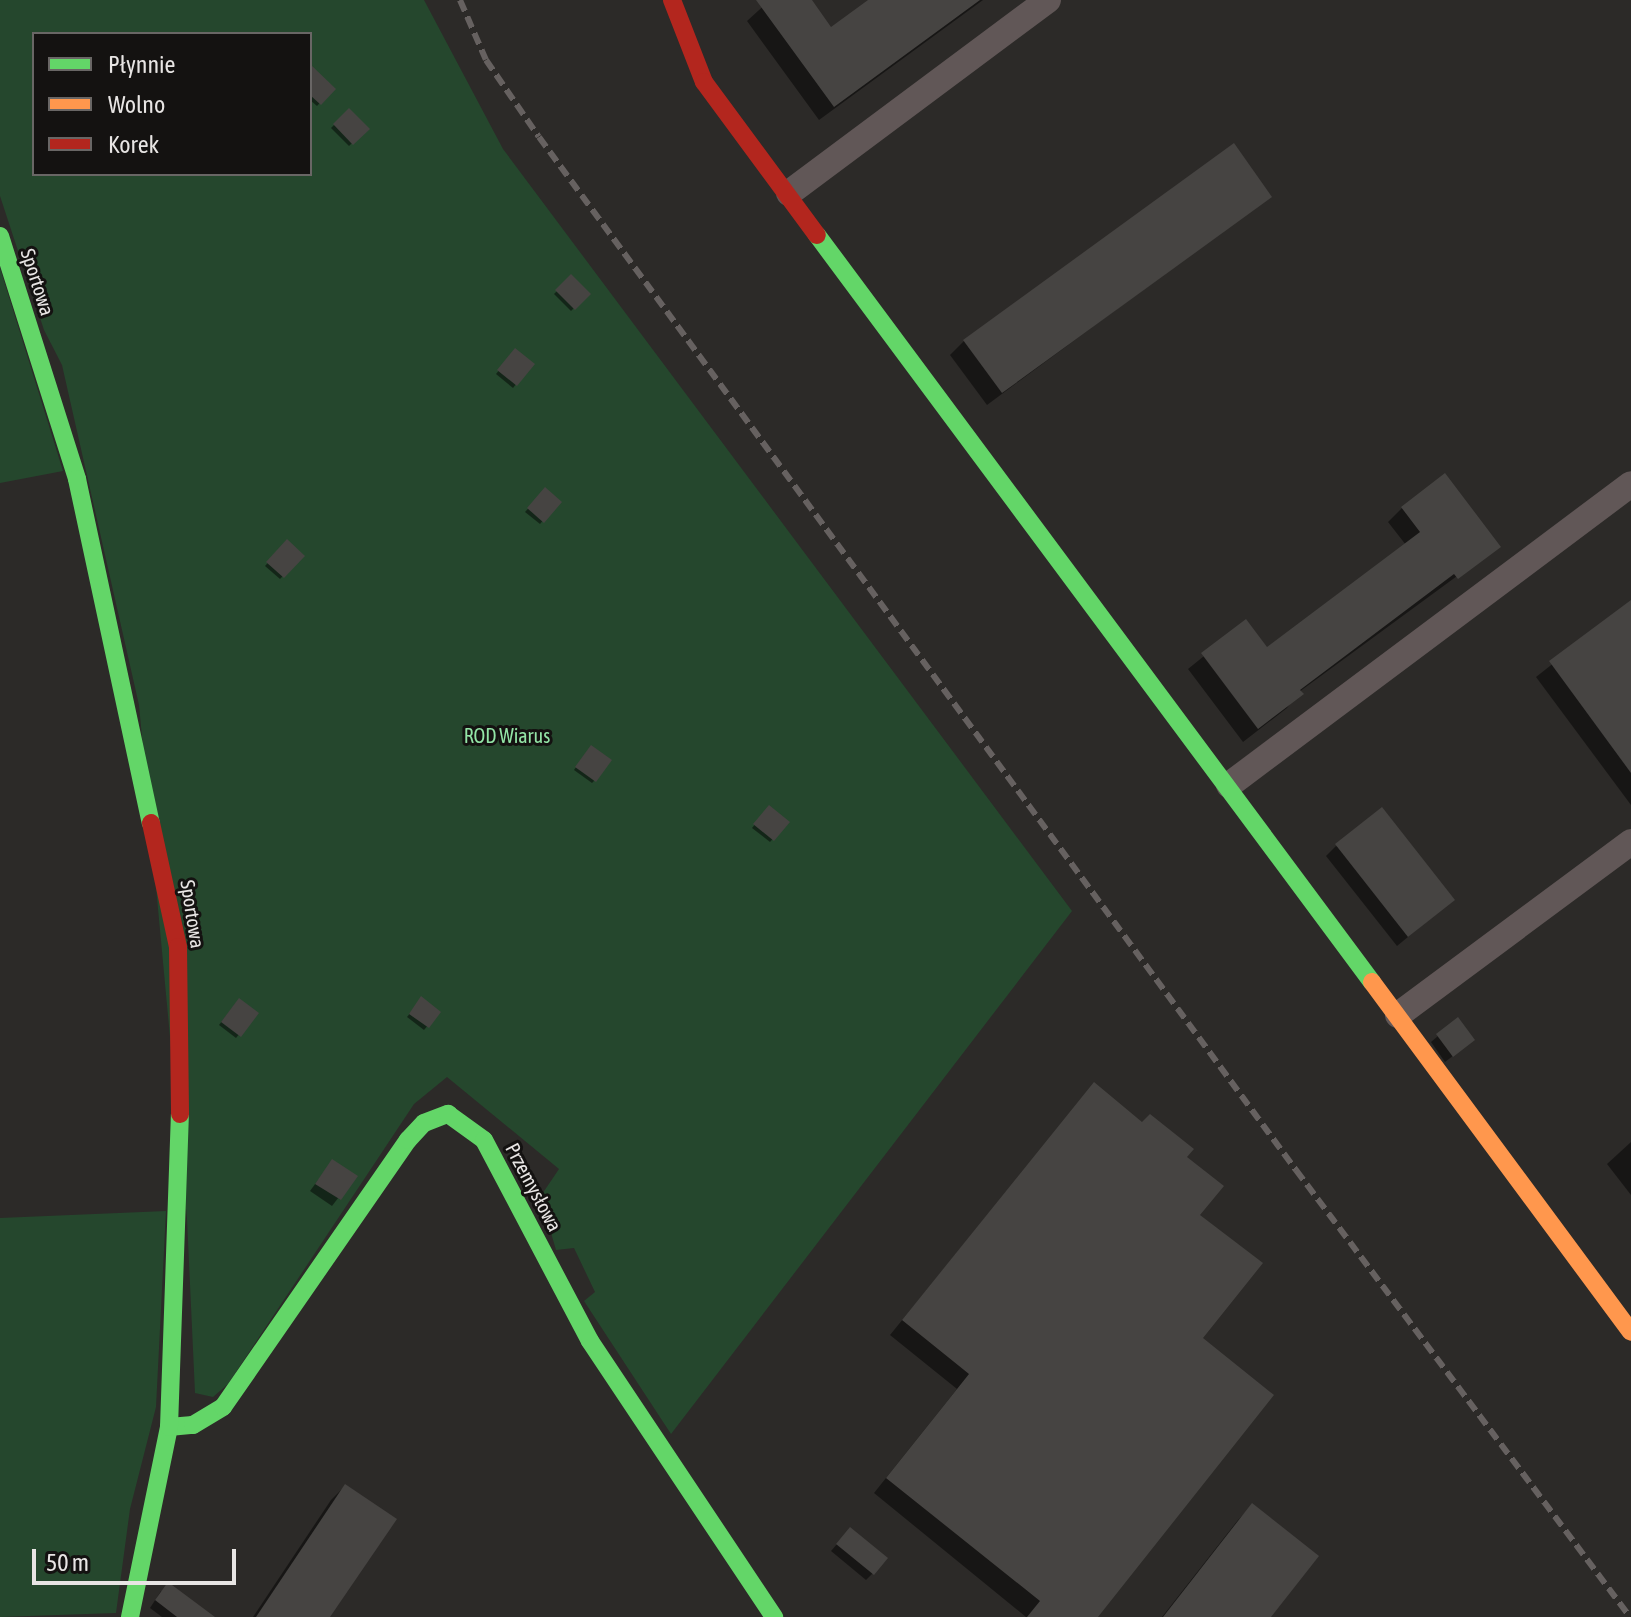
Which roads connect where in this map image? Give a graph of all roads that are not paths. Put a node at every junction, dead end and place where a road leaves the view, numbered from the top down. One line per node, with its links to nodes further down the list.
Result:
1 (672, 0): 3 (street)
2 (1048, 0): 3 (street)
3 (789, 193): 6 (street)
4 (0, 236): 10 (street, Sportowa)
5 (1631, 484): 6 (street)
6 (1229, 785): 8 (street)
7 (1631, 842): 8 (street)
8 (1398, 1015): 9 (street)
9 (1631, 1332)
10 (169, 1427): 11 (street, Sportowa); 12 (street, Przemysłowa)
11 (130, 1617)
12 (774, 1617)

